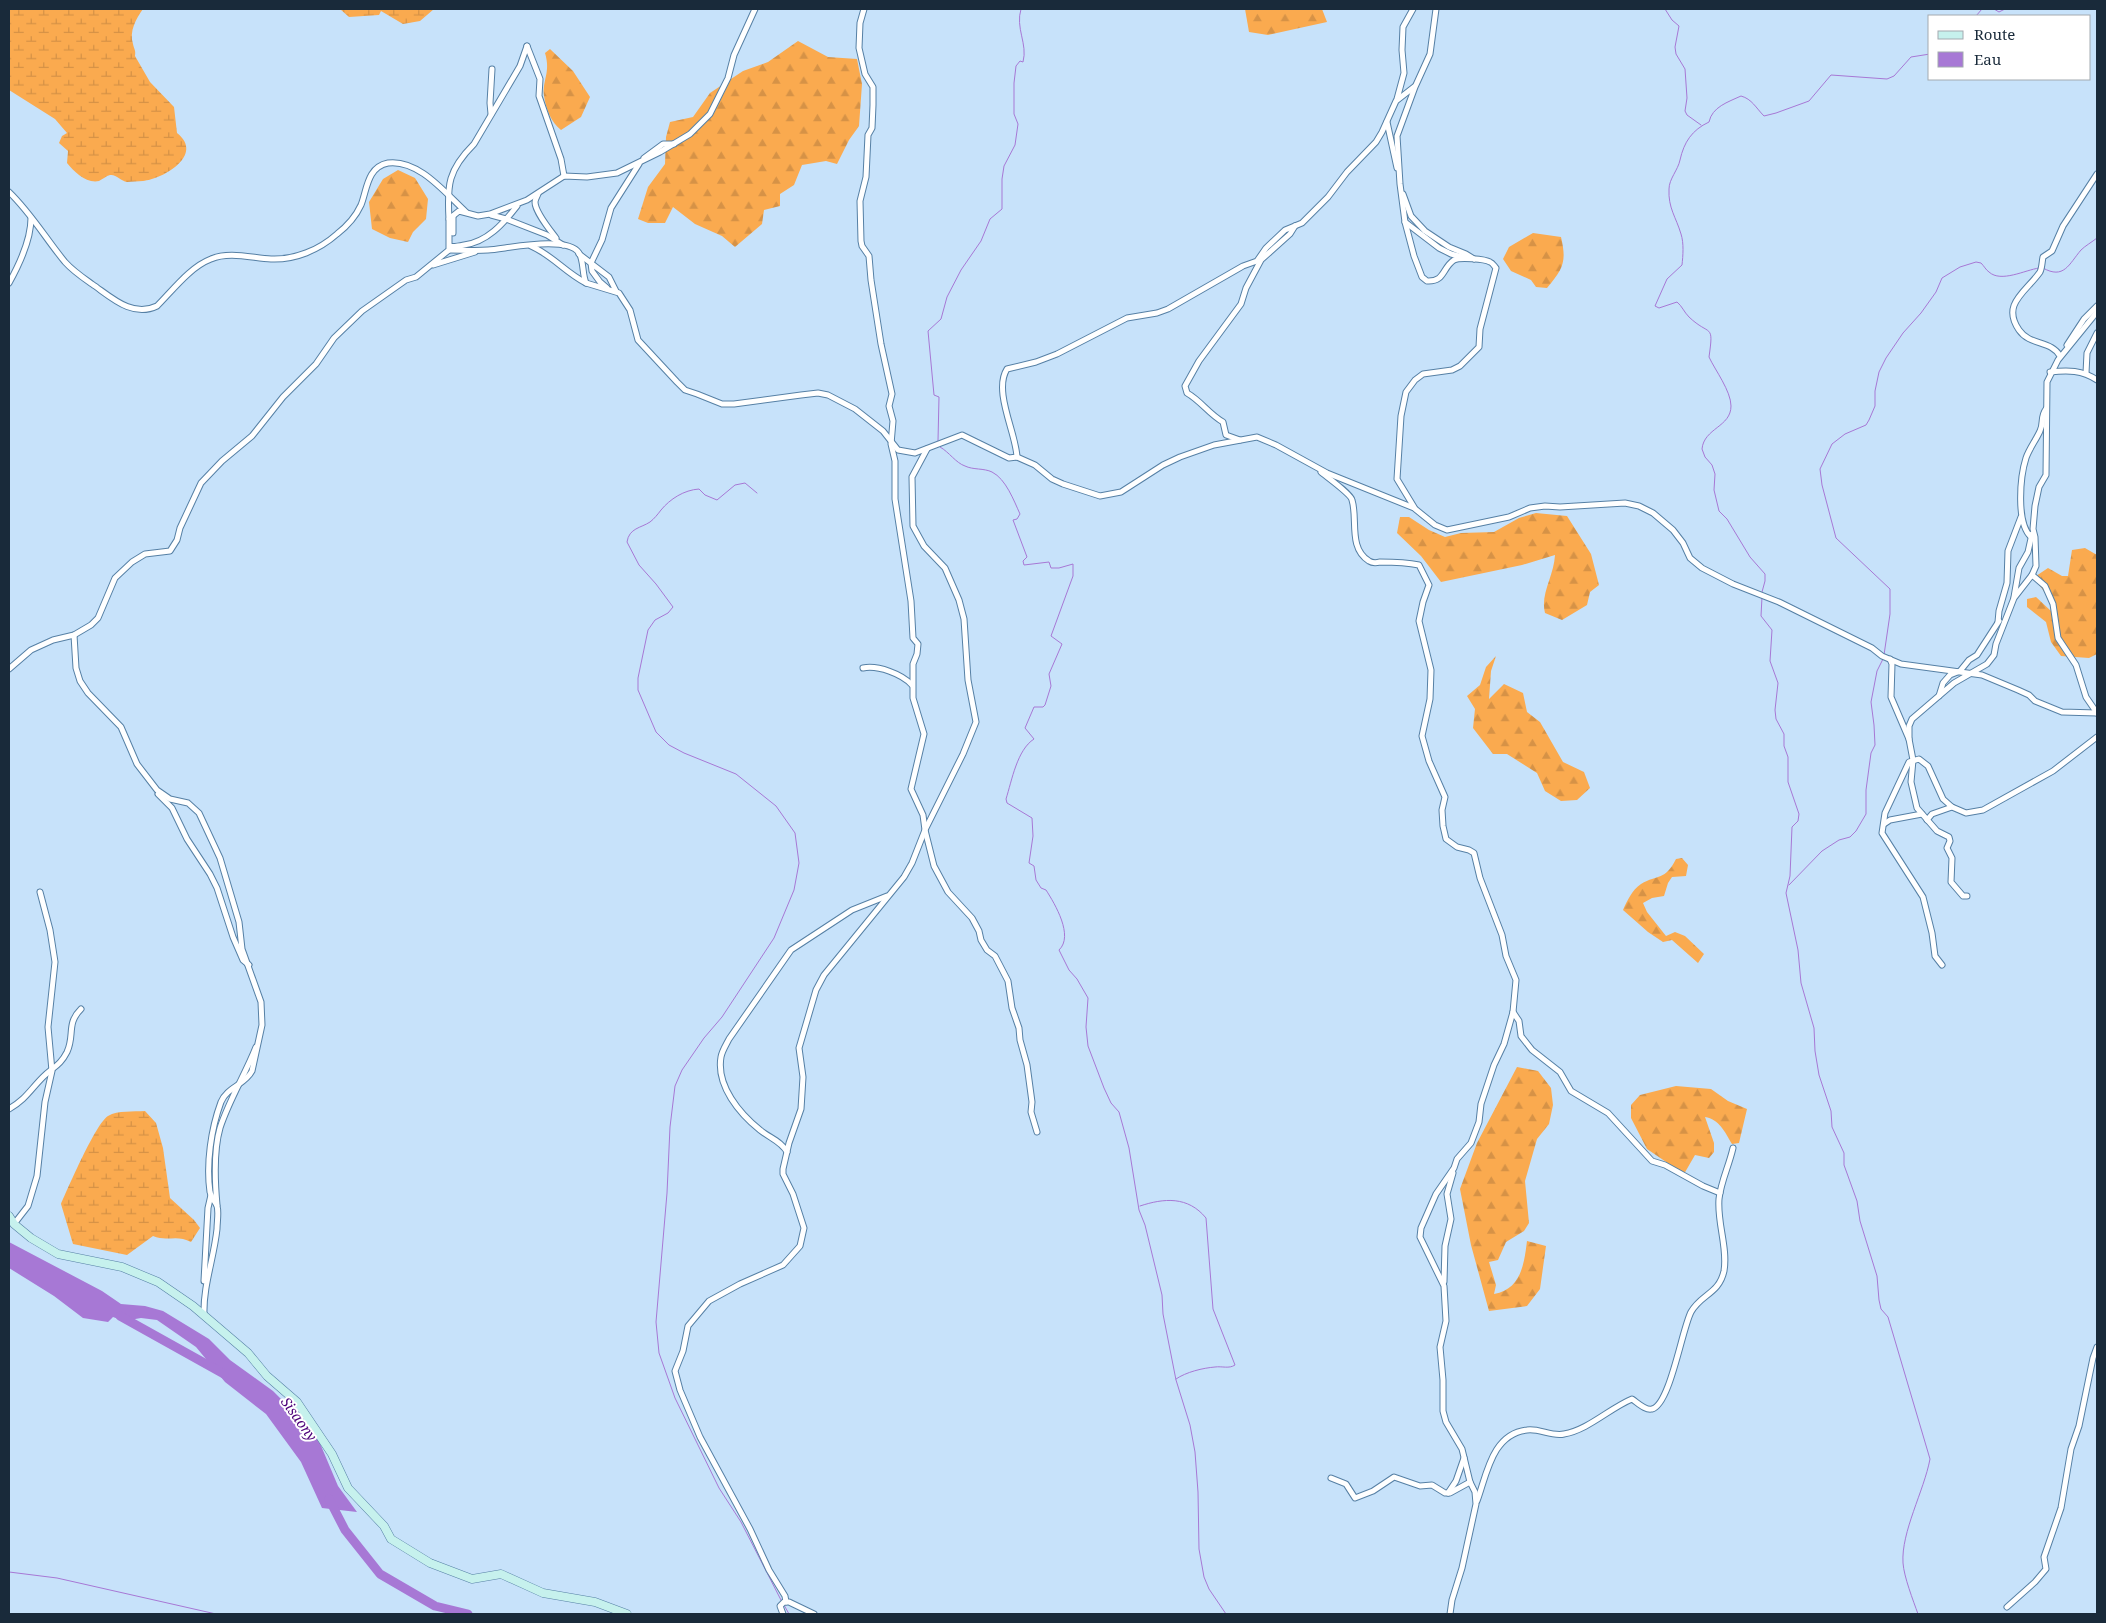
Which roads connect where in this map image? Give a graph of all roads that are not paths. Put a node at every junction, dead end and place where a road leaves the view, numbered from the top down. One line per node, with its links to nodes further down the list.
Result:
1 (755, 9): 10 (street)
2 (864, 9): 48 (street)
3 (1413, 9): 7 (street)
4 (1436, 9): 6 (street)
5 (492, 69): 8 (street)
6 (1415, 87): 7 (street); 11 (street)
7 (1396, 101): 9 (street)
8 (491, 114): 13 (street); 16 (street)
9 (1387, 122): 11 (street); 25 (street)
10 (640, 162): 13 (street); 33 (street)
11 (1399, 174): 14 (street)
12 (2097, 174): 42 (street)
13 (564, 176): 17 (street)
14 (1401, 191): 24 (street); 32 (street)
15 (9, 192): 21 (street)
16 (447, 192): 19 (street); 21 (street); 22 (street)
17 (538, 194): 18 (street); 26 (street)
18 (519, 204): 20 (street); 23 (street)
19 (467, 212): 20 (street); 22 (street)
20 (490, 214): 23 (street)
21 (31, 218): 35 (street)
22 (451, 218): 29 (street)
23 (506, 218): 26 (street); 29 (street)
24 (1405, 222): 32 (street); 32 (street)
25 (1296, 226): 47 (street); 50 (street)
26 (557, 240): 28 (street)
27 (528, 245): 28 (street); 30 (street); 36 (street)
28 (563, 245): 31 (street)
29 (449, 248): 30 (street); 34 (street)
30 (480, 250): 34 (street)
31 (579, 254): 33 (street); 36 (street)
32 (1471, 259): 52 (street)
33 (591, 263): 37 (street); 38 (street)
34 (429, 266): 60 (street)
35 (9, 283)
36 (586, 283): 37 (street)
37 (609, 290): 38 (street)
38 (616, 291): 48 (street)
39 (2097, 306): 42 (street)
40 (2097, 312): 42 (street)
41 (2097, 334): 44 (street)
42 (2059, 358): 43 (street)
43 (2050, 372): 44 (street); 46 (street)
44 (2086, 373): 45 (street)
45 (2097, 380)
46 (2046, 409): 53 (street); 54 (street)
47 (1242, 440): 50 (street); 51 (street)
48 (892, 444): 49 (street); 66 (street)
49 (928, 448): 50 (street); 77 (street)
50 (1017, 457)
51 (1307, 462): 52 (street); 84 (street)
52 (1414, 508): 61 (street)
53 (2022, 515): 55 (street); 59 (street)
54 (2033, 529): 55 (street); 56 (street)
55 (2031, 537): 57 (street)
56 (2032, 575): 57 (street); 68 (street)
57 (2014, 598): 58 (street)
58 (2007, 614): 59 (street); 65 (street)
59 (1998, 622): 64 (street)
60 (74, 635): 63 (street); 72 (street)
61 (1886, 657): 64 (street); 70 (street)
62 (863, 668): 66 (street)
63 (9, 669)
64 (1960, 671): 65 (street); 67 (street)
65 (1971, 672): 67 (street); 68 (street)
66 (912, 685): 77 (street)
67 (1938, 697): 70 (street)
68 (2097, 713)
69 (2097, 737): 73 (street)
70 (1909, 739): 71 (street)
71 (1913, 760): 73 (street); 74 (street); 76 (street)
72 (155, 787): 82 (street); 82 (street)
73 (1952, 807): 75 (street)
74 (1922, 814): 75 (street); 76 (street)
75 (1927, 820): 80 (street)
76 (1884, 824): 81 (street)
77 (925, 830): 79 (street); 88 (street)
78 (40, 892): 85 (street)
79 (889, 895): 90 (street); 90 (street)
80 (1967, 896)
81 (1942, 965)
82 (249, 966): 86 (street)
83 (81, 1008): 85 (street)
84 (1513, 1012): 91 (street); 92 (street)
85 (52, 1071): 87 (street); 96 (street)
86 (238, 1085): 93 (street); 94 (street)
87 (9, 1109)
88 (1037, 1132)
89 (1733, 1148): 92 (street)
90 (787, 1152): 106 (street)
91 (1454, 1168): 97 (street); 97 (street)
92 (1720, 1193): 105 (street)
93 (211, 1196): 94 (street); 98 (street)
94 (217, 1207): 98 (street)
95 (9, 1216): 96 (street)
96 (14, 1224): 99 (street)
97 (1444, 1286): 101 (street)
98 (204, 1297): 99 (street)
99 (204, 1315): 108 (street)
100 (2097, 1348): 107 (street)
101 (1465, 1458): 103 (street); 104 (street)
102 (1332, 1478): 104 (street)
103 (1470, 1482): 104 (street); 105 (street)
104 (1448, 1493)
105 (1476, 1504): 111 (street)
106 (783, 1603): 109 (street); 110 (street)
107 (2007, 1607)
108 (627, 1614)
109 (783, 1614)
110 (814, 1614)
111 (1450, 1614)

